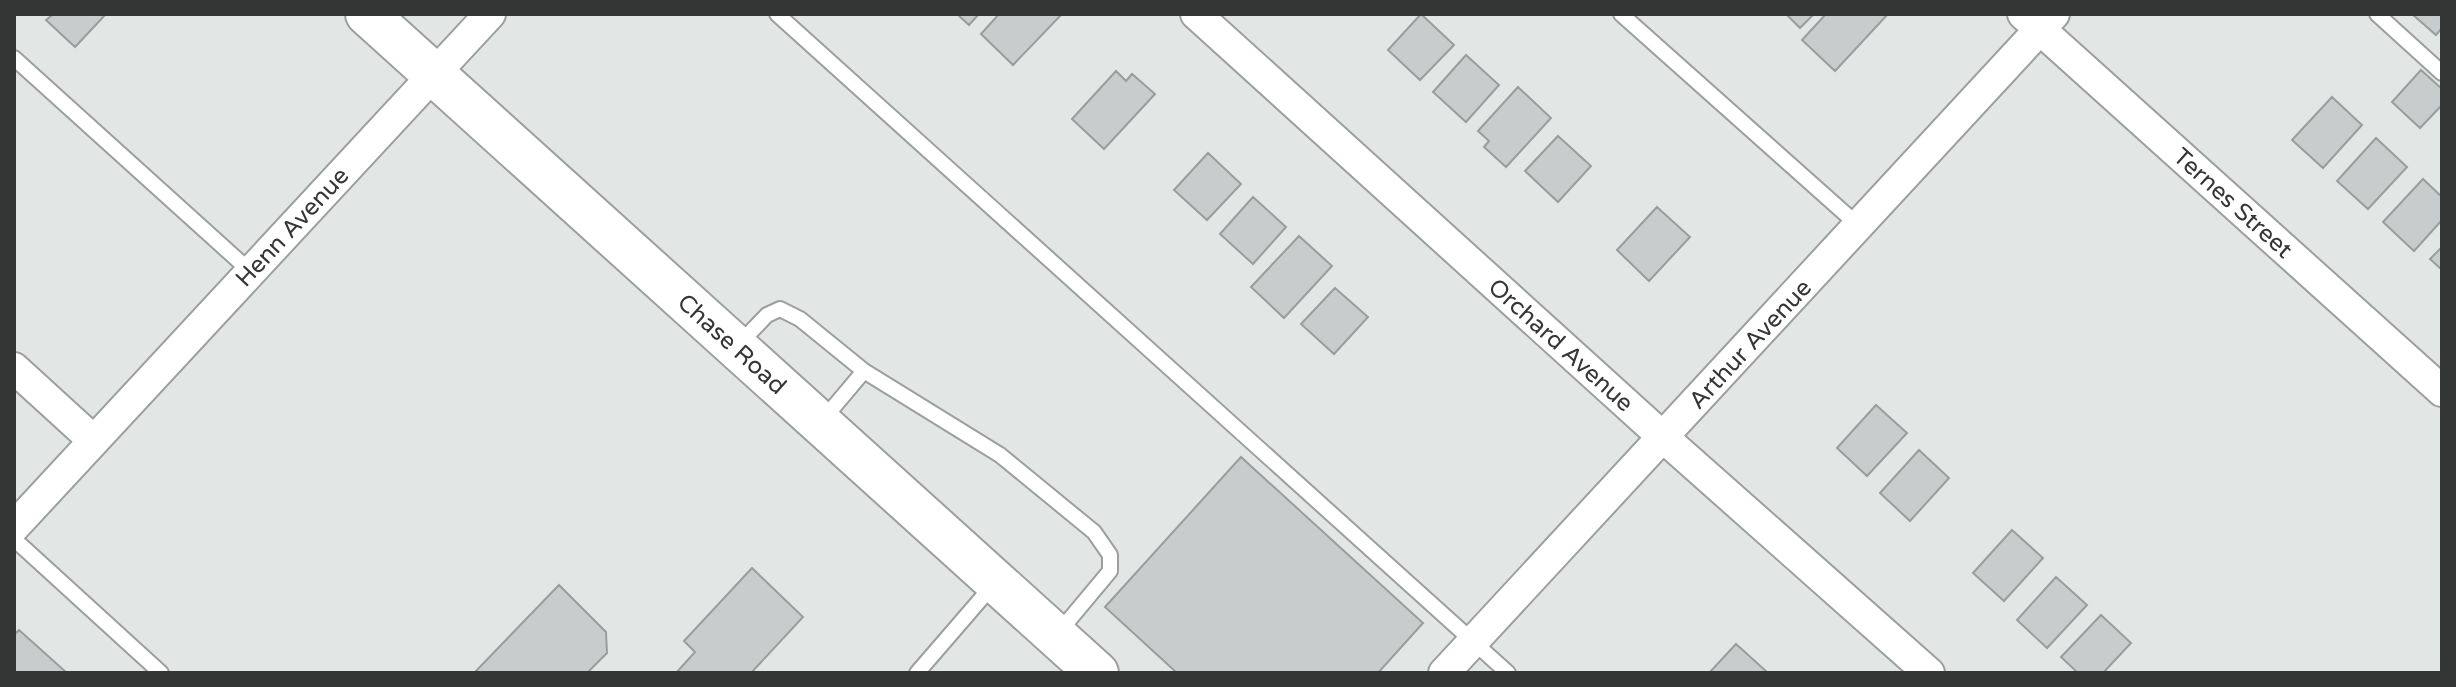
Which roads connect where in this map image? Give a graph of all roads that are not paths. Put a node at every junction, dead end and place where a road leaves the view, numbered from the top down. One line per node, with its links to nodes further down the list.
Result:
1 (367, 14): 10 (street, Chase Road)
2 (490, 14): 10 (street, Henn Avenue)
3 (777, 14): 24 (lane)
4 (1196, 14): 18 (street, Orchard Avenue)
5 (1621, 14): 11 (lane)
6 (2377, 14): 9 (lane)
7 (2039, 19): 11 (street, Arthur Avenue); 16 (street, Ternes Street)
8 (14, 58): 12 (lane)
9 (2442, 73)
10 (434, 74): 12 (street, Henn Avenue); 13 (street, Chase Road)
11 (1859, 226): 18 (street, Arthur Avenue)
12 (251, 272): 19 (street, Henn Avenue)
13 (736, 347): 15 (lane); 17 (street, Chase Road)
14 (14, 368): 19 (street)
15 (864, 371): 17 (lane); 23 (lane)
16 (2442, 391)
17 (820, 423): 22 (street, Chase Road)
18 (1664, 438): 24 (street, Arthur Avenue); 30 (street, Orchard Avenue)
19 (94, 441): 20 (street, Henn Avenue)
20 (14, 527)
21 (14, 539): 25 (lane)
22 (996, 581): 23 (street, Chase Road); 26 (lane)
23 (1056, 636): 27 (street, Chase Road)
24 (1472, 643): 28 (street, Arthur Avenue); 29 (lane)
25 (161, 673)
26 (917, 673)
27 (1097, 673)
28 (1444, 673)
29 (1508, 673)
30 (1929, 673)

